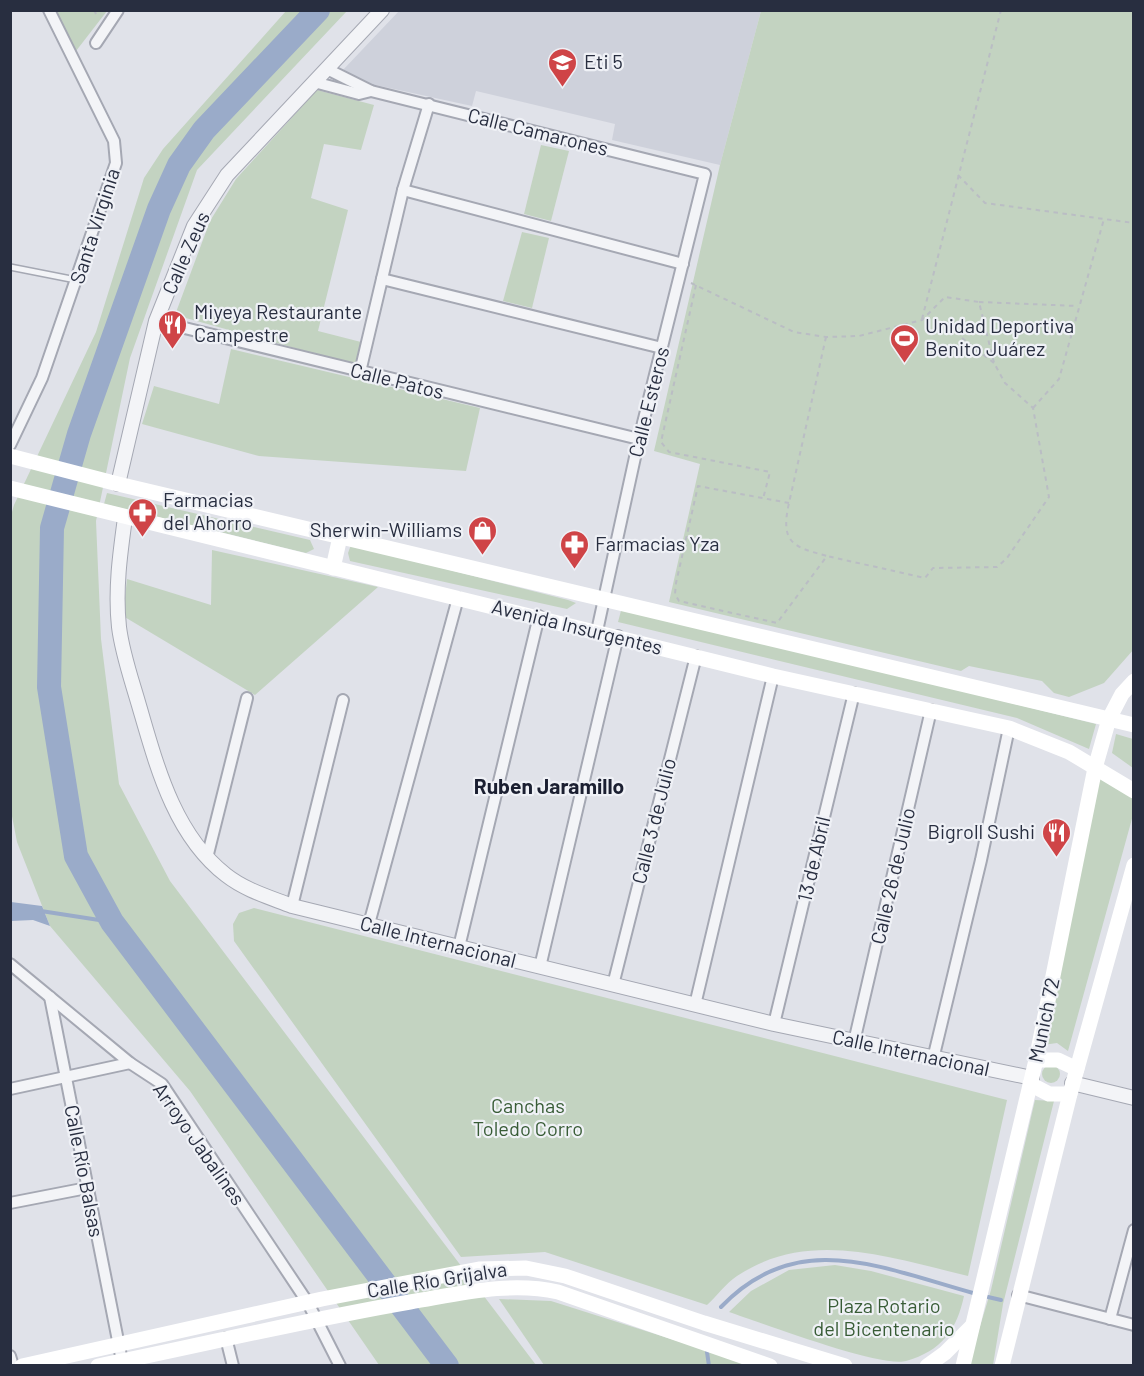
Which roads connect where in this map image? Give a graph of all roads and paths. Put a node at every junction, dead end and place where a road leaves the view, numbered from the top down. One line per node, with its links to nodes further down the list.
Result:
1 (50, 10): 20 (street, Santa Virginia)
2 (94, 10): 6 (path)
3 (118, 10): 7 (street)
4 (382, 10): 8 (street, Calle Zeus)
5 (1001, 10): 13 (path)
6 (98, 18)
7 (96, 43)
8 (327, 69): 9 (street, Calle Zeus); 10 (street, Calle Camarones)
9 (314, 82): 10 (street, Calle Camarones); 25 (street, Calle Zeus)
10 (371, 91): 11 (street, Calle Camarones)
11 (429, 104): 12 (street, Calle Camarones); 14 (street)
12 (705, 174): 17 (street, Calle Esteros)
13 (958, 175): 15 (path); 26 (path)
14 (403, 190): 17 (street); 19 (street)
15 (1104, 219): 16 (path); 24 (path)
16 (1134, 222)
17 (683, 264): 21 (street, Calle Esteros)
18 (10, 267): 20 (lane)
19 (382, 279): 29 (street); 31 (street)
20 (78, 280): 34 (street, Santa Virginia)
21 (680, 280): 22 (path); 29 (street, Calle Esteros)
22 (696, 285): 27 (path); 38 (path)
23 (979, 302): 24 (path); 26 (path); 30 (path)
24 (1079, 306): 32 (path)
25 (156, 321): 31 (street, Calle Patos); 36 (street, Calle Zeus)
26 (922, 321): 27 (path)
27 (826, 337): 39 (path)
28 (962, 338): 30 (path)
29 (662, 348): 33 (street, Calle Esteros)
30 (994, 363): 32 (path)
31 (360, 372): 33 (street, Calle Patos)
32 (1033, 408): 42 (path)
33 (639, 439): 45 (street, Calle Esteros)
34 (10, 445)
35 (16, 457): 36 (main road, Avenida Insurgentes)
36 (118, 484): 41 (main road, Avenida Insurgentes)
37 (12, 488): 40 (main road, Avenida Insurgentes)
38 (764, 499): 39 (path); 42 (path)
39 (789, 503): 42 (path)
40 (124, 518): 43 (main road, Avenida Insurgentes); 61 (street, Calle Internacional)
41 (340, 537): 43 (main road); 45 (main road, Avenida Insurgentes)
42 (827, 555)
43 (333, 568): 44 (main road, Avenida Insurgentes)
44 (458, 598): 46 (main road, Avenida Insurgentes); 64 (street)
45 (604, 599): 47 (street, Calle Esteros); 56 (main road, Avenida Insurgentes)
46 (539, 616): 47 (main road, Avenida Insurgentes); 65 (street)
47 (597, 631): 48 (main road, Avenida Insurgentes)
48 (618, 636): 49 (main road, Avenida Insurgentes); 67 (street)
49 (696, 656): 50 (main road, Avenida Insurgentes); 68 (street, Calle 3 de Julio)
50 (773, 675): 52 (main road, Avenida Insurgentes); 70 (street)
51 (1134, 681): 56 (main road, Munich 72)
52 (854, 693): 55 (main road, Avenida Insurgentes); 71 (street, 13 de Abril)
53 (247, 698): 61 (street)
54 (343, 700): 63 (street)
55 (931, 710): 58 (main road, Avenida Insurgentes); 72 (street, Calle 26 de Julio)
56 (1108, 719): 57 (main road, Avenida Insurgentes); 59 (main road, Munich 72)
57 (1134, 725)
58 (1009, 728): 59 (main road, Avenida Insurgentes); 73 (street)
59 (1095, 768): 60 (main road, Avenida Insurgentes); 74 (main road, Munich 72)
60 (1134, 791)
61 (207, 858): 63 (street, Calle Internacional)
62 (1134, 865): 78 (main road)
63 (292, 906): 64 (street, Calle Internacional)
64 (369, 924): 65 (street, Calle Internacional)
65 (459, 947): 67 (street, Calle Internacional)
66 (10, 964): 69 (street, Arroyo Jabalines)
67 (540, 967): 68 (street, Calle Internacional)
68 (613, 985): 70 (street, Calle Internacional)
69 (50, 997): 75 (street, Arroyo Jabalines); 76 (street, Calle Río Balsas)
70 (694, 1005): 71 (street, Calle Internacional)
71 (774, 1024): 72 (street, Calle Internacional)
72 (854, 1042): 73 (street, Calle Internacional)
73 (933, 1059): 77 (street, Calle Internacional)
74 (1036, 1060): 77 (main road, Munich 72); 78 (main road)
75 (130, 1063): 76 (street); 85 (street, Arroyo Jabalines)
76 (65, 1077): 79 (street); 81 (street, Calle Río Balsas)
77 (1031, 1081): 78 (main road); 88 (main road, Munich 72)
78 (1073, 1082): 80 (street); 84 (main road)
79 (10, 1089)
80 (1134, 1098)
81 (87, 1188): 82 (street); 91 (street, Calle Río Balsas)
82 (10, 1203)
83 (1134, 1230): 86 (street)
84 (1018, 1295): 86 (street); 103 (main road)
85 (315, 1301): 87 (street, Arroyo Jabalines); 91 (main road, Calle Río Grijalva); 100 (main road, Calle Río Grijalva)
86 (1110, 1319): 89 (street)
87 (317, 1320): 90 (main road, Calle Río Grijalva); 98 (street, Arroyo Jabalines); 99 (main road, Calle Río Grijalva)
88 (973, 1324): 101 (main road); 102 (main road, Munich 72)
89 (1134, 1325)
90 (226, 1338): 93 (main road, Calle Río Grijalva); 97 (street)
91 (118, 1345): 93 (street, Calle Río Balsas); 95 (main road, Calle Río Grijalva)
92 (10, 1356): 94 (street)
93 (122, 1363): 96 (main road, Calle Río Grijalva)
94 (13, 1365)
95 (22, 1365)
96 (98, 1365)
97 (233, 1365)
98 (340, 1365)
99 (770, 1365)
100 (844, 1365)
101 (927, 1365)
102 (963, 1365)
103 (1002, 1365)

